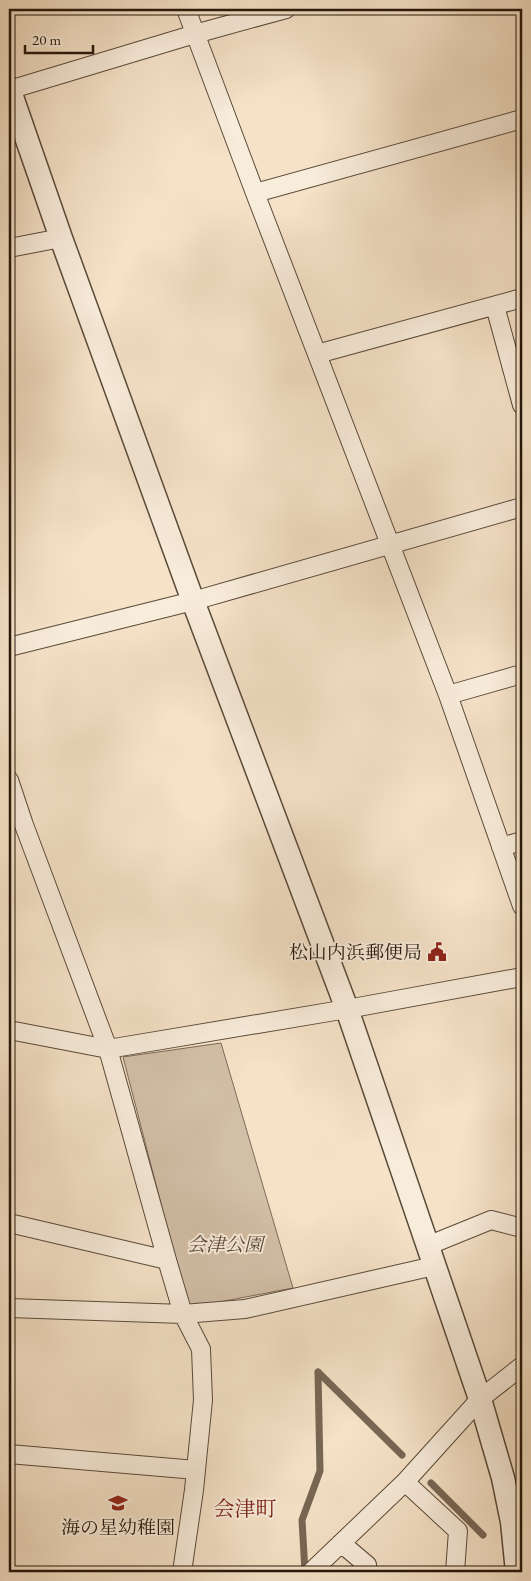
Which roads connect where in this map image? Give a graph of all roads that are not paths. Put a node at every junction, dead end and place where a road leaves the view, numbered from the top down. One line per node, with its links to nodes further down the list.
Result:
1 (186, 9): 3 (street)
2 (286, 9): 3 (street)
3 (195, 34): 4 (street); 6 (street)
4 (9, 89): 7 (street)
5 (522, 119): 6 (street)
6 (254, 194): 11 (street)
7 (61, 238): 8 (street); 15 (street)
8 (9, 248)
9 (522, 298): 10 (street)
10 (495, 306): 11 (street); 12 (street)
11 (317, 354): 14 (street)
12 (522, 405)
13 (522, 508): 14 (street)
14 (391, 545): 15 (street); 18 (street)
15 (193, 601): 16 (street); 25 (street)
16 (9, 647)
17 (522, 674): 18 (street)
18 (448, 695): 22 (street)
19 (9, 780): 20 (street)
20 (16, 824): 27 (street)
21 (522, 840): 22 (street)
22 (501, 847): 23 (street)
23 (522, 906)
24 (522, 977): 25 (street)
25 (347, 1009): 27 (street); 30 (street)
26 (9, 1030): 27 (street)
27 (108, 1049): 31 (street)
28 (9, 1223): 31 (street)
29 (522, 1228): 30 (street)
30 (431, 1256): 33 (street); 35 (street)
31 (167, 1260): 33 (street)
32 (9, 1308): 33 (street)
33 (183, 1314): 37 (street)
34 (522, 1366): 35 (street)
35 (480, 1398): 38 (street); 40 (street)
36 (9, 1454): 37 (street)
37 (196, 1470): 41 (street)
38 (405, 1482): 39 (street); 44 (street)
39 (341, 1544): 42 (street); 43 (street)
40 (518, 1570)
41 (182, 1572)
42 (311, 1572)
43 (367, 1572)
44 (456, 1572)

